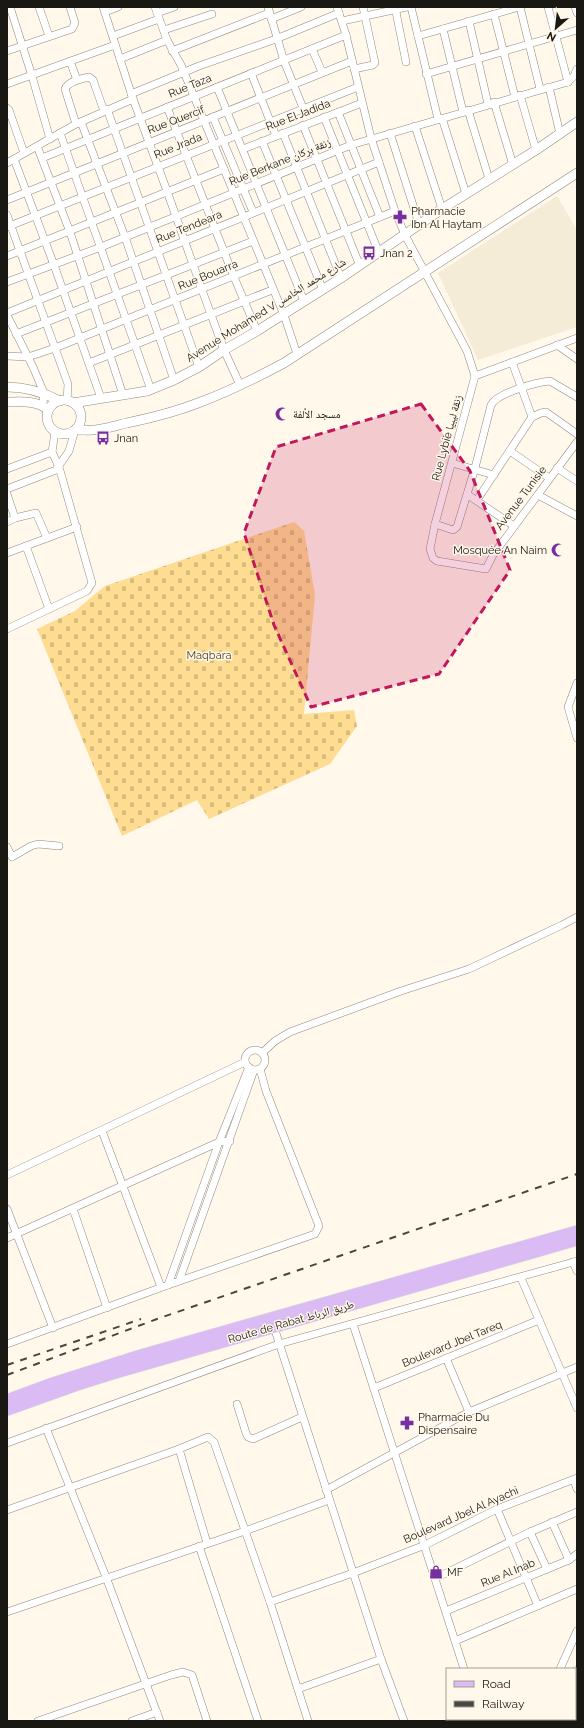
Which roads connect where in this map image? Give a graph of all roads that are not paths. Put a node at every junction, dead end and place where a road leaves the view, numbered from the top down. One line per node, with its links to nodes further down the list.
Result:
1 (10, 7): 35 (street)
2 (39, 7): 28 (street)
3 (70, 7): 28 (street)
4 (118, 7): 14 (street)
5 (174, 7): 16 (street)
6 (301, 7): 17 (street)
7 (363, 7): 21 (street)
8 (407, 7): 13 (street)
9 (411, 7): 30 (street)
10 (519, 7): 20 (street); 34 (street)
11 (548, 7): 31 (street)
12 (575, 7): 18 (street)
13 (395, 8): 21 (street); 46 (street)
14 (104, 10): 29 (street)
15 (338, 10): 22 (street); 32 (street)
16 (157, 13): 25 (street); 29 (street)
17 (269, 13): 32 (street); 39 (street)
18 (577, 13)
19 (212, 14): 25 (street)
20 (494, 14): 23 (street); 40 (street)
21 (365, 16): 22 (street); 48 (street)
22 (342, 21): 27 (street)
23 (469, 21): 24 (street); 42 (street)
24 (443, 29): 30 (street); 47 (street)
25 (164, 30): 33 (street)
26 (577, 30): 31 (street)
27 (346, 35): 37 (street, Rue Taza); 45 (street)
28 (49, 36): 35 (street)
29 (113, 36): 36 (street)
30 (418, 36): 53 (street)
31 (556, 36): 34 (street); 56 (street)
32 (276, 39): 44 (street); 51 (street)
33 (167, 40): 39 (street); 41 (street)
34 (530, 44): 40 (street); 62 (street)
35 (22, 45): 38 (street); 54 (street)
36 (115, 45): 41 (street); 43 (street)
37 (312, 49): 44 (street, Rue Taza); 50 (street)
38 (7, 50)
39 (172, 51): 51 (street)
40 (504, 51): 42 (street); 64 (street)
41 (120, 59): 65 (street)
42 (478, 59): 47 (street); 68 (street)
43 (70, 61): 54 (street); 55 (street)
44 (284, 61): 52 (street, Rue Taza); 58 (street)
45 (352, 61): 48 (street); 50 (street, Rue Quercif)
46 (406, 62)
47 (452, 66): 53 (street); 73 (street)
48 (354, 69): 60 (street)
49 (577, 69): 56 (street)
50 (322, 72): 58 (street, Rue Quercif)
51 (184, 73): 63 (street); 65 (street)
52 (251, 74): 59 (street, Rue Taza); 66 (street)
53 (426, 74): 79 (street)
54 (32, 76): 57 (street); 95 (street)
55 (77, 80): 72 (street); 83 (street)
56 (568, 82): 61 (street, Rue Berkane زنقة بركان)
57 (7, 84)
58 (293, 84): 66 (street, Rue Quercif); 71 (street)
59 (217, 87): 63 (street, Rue Taza); 74 (street)
60 (358, 87): 67 (street); 71 (street, Rue Jrada)
61 (549, 87): 62 (street, Rue Berkane زنقة بركان); 90 (street)
62 (540, 89): 64 (street, Rue Berkane زنقة بركان)
63 (194, 96): 69 (street, Rue Taza); 80 (street)
64 (517, 96): 68 (street, Rue Berkane زنقة بركان); 105 (street)
65 (132, 97): 72 (street); 78 (street)
66 (260, 98): 74 (street, Rue Quercif); 81 (street)
67 (362, 103): 75 (street, Rue El Jadida); 94 (street)
68 (491, 103): 73 (street, Rue Berkane زنقة بركان); 115 (street)
69 (167, 107): 78 (street, Rue Taza); 87 (street)
70 (7, 108): 107 (street)
71 (303, 108): 81 (street, Rue Jrada)
72 (106, 110): 83 (street); 86 (street)
73 (465, 111): 79 (street, Rue Berkane زنقة بركان); 125 (street)
74 (227, 112): 76 (street, Rue Quercif); 91 (street)
75 (338, 112): 77 (street, Rue El Jadida); 100 (street)
76 (213, 117): 80 (street, Rue Quercif); 96 (street)
77 (324, 117): 84 (street, Rue El Jadida); 104 (street)
78 (140, 118): 86 (street, Rue Taza); 98 (street)
79 (440, 119): 85 (street, Rue Berkane زنقة بركان); 136 (street)
80 (204, 121): 87 (street, Rue Quercif); 99 (street)
81 (270, 121): 91 (street, Rue Jrada); 92 (street)
82 (577, 122): 90 (street, Avenue Mohamed V شارع محمد الخامس)
83 (79, 123): 88 (street); 93 (street)
84 (303, 125): 92 (street, Rue El Jadida); 111 (street)
85 (415, 126): 89 (street, Rue Berkane زنقة بركان); 144 (street)
86 (114, 128): 93 (street, Rue Taza); 106 (street)
87 (176, 132): 98 (street, Rue Quercif); 108 (street)
88 (60, 133): 95 (street); 102 (street)
89 (390, 133): 94 (street, Rue Berkane زنقة بركان); 155 (street)
90 (560, 134): 105 (street, Avenue Mohamed V شارع محمد الخامس)
91 (236, 135): 96 (street, Rue Jrada); 103 (street)
92 (279, 135): 97 (street, Rue El Jadida); 117 (street)
93 (89, 138): 102 (street, Rue Taza); 112 (street)
94 (371, 138): 100 (street, Rue Berkane زنقة بركان); 113 (street)
95 (50, 139): 101 (street)
96 (223, 140): 99 (street, Rue Jrada); 131 (street)
97 (262, 141): 103 (street, Rue El Jadida); 123 (street)
98 (149, 142): 106 (street, Rue Quercif); 116 (street)
99 (214, 144): 108 (street, Rue Jrada); 119 (street)
100 (351, 145): 104 (street, Rue Berkane زنقة بركان); 118 (street)
101 (37, 146): 107 (street); 109 (street)
102 (65, 148): 109 (street, Rue Taza); 120 (street)
103 (243, 149): 129 (street)
104 (338, 150): 111 (street, Rue Berkane زنقة بركان); 122 (street)
105 (536, 150): 115 (street, Avenue Mohamed V شارع محمد الخامس)
106 (123, 152): 112 (street, Rue Quercif); 124 (street)
107 (24, 153): 110 (street)
108 (185, 156): 116 (street, Rue Jrada); 126 (street)
109 (42, 158): 127 (street)
110 (14, 159): 114 (street); 134 (street)
111 (318, 159): 117 (street, Rue Berkane زنقة بركان); 128 (street)
112 (98, 162): 120 (street, Rue Quercif); 130 (street)
113 (379, 162): 118 (street, Rue Tendeara); 145 (street)
114 (7, 163)
115 (513, 165): 125 (street, Avenue Mohamed V شارع محمد الخامس)
116 (158, 166): 124 (street, Rue Jrada); 132 (street)
117 (297, 167): 123 (street, Rue Berkane زنقة بركان); 133 (street)
118 (361, 168): 122 (street, Rue Tendeara); 152 (street)
119 (224, 169): 126 (street); 135 (street)
120 (74, 172): 127 (street, Rue Quercif); 137 (street)
121 (577, 173): 182 (street)
122 (347, 174): 128 (street, Rue Tendeara); 154 (street)
123 (276, 175): 129 (street, Rue Berkane زنقة بركان); 139 (street)
124 (133, 177): 130 (street, Rue Jrada); 140 (street)
125 (489, 178): 136 (street, Avenue Mohamed V شارع محمد الخامس)
126 (195, 180): 132 (street); 141 (street)
127 (52, 182): 134 (street, Rue Quercif); 142 (street)
128 (327, 183): 133 (street, Rue Tendeara); 159 (street)
129 (257, 184): 131 (street, Rue Berkane زنقة بركان); 143 (street)
130 (108, 188): 137 (street, Rue Jrada); 147 (street)
131 (243, 190): 135 (street, Rue Berkane زنقة بركان); 146 (street)
132 (168, 191): 140 (street); 150 (street)
133 (307, 191): 139 (street, Rue Tendeara); 163 (street)
134 (27, 192): 138 (street, Rue Quercif); 149 (street)
135 (234, 194): 141 (street, Rue Berkane زنقة بركان); 151 (street)
136 (466, 194): 144 (street, Avenue Mohamed V شارع محمد الخامس)
137 (83, 197): 142 (street, Rue Jrada); 153 (street)
138 (7, 200)
139 (286, 200): 143 (street, Rue Tendeara); 168 (street)
140 (142, 202): 147 (street); 157 (street)
141 (205, 204): 150 (street, Rue Berkane زنقة بركان); 158 (street)
142 (60, 206): 149 (street, Rue Jrada); 160 (street)
143 (266, 207): 146 (street, Rue Tendeara); 175 (street)
144 (442, 209): 155 (street, Avenue Mohamed V شارع محمد الخامس)
145 (395, 211): 152 (street, Rue Bouarra); 161 (street)
146 (252, 212): 151 (street, Rue Tendeara)
147 (116, 213): 153 (street); 162 (street)
148 (7, 215): 156 (street)
149 (36, 216): 156 (street, Rue Jrada); 166 (street)
150 (176, 216): 157 (street, Rue Berkane زنقة بركان); 164 (street)
151 (243, 217): 158 (street, Rue Tendeara); 165 (street)
152 (380, 217): 154 (street, Rue Bouarra)
153 (92, 222): 160 (street); 167 (street)
154 (367, 222): 159 (street, Rue Bouarra); 172 (street)
155 (419, 224): 161 (street, Avenue Mohamed V شارع محمد الخامس)
156 (9, 226): 169 (street)
157 (150, 226): 162 (street, Rue Berkane زنقة بركان); 170 (street)
158 (214, 228): 164 (street, Rue Tendeara); 171 (street)
159 (346, 230): 163 (street, Rue Bouarra); 180 (street)
160 (70, 232): 166 (street); 174 (street)
161 (405, 235): 172 (street, Avenue Mohamed V شارع محمد الخامس); 182 (street)
162 (125, 237): 167 (street, Rue Berkane زنقة بركان); 176 (street)
163 (326, 239): 168 (street, Rue Bouarra); 186 (street)
164 (184, 240): 170 (street, Rue Tendeara); 177 (street)
165 (253, 241): 171 (street); 179 (street)
166 (45, 242): 169 (street); 178 (street)
167 (101, 247): 174 (street, Rue Berkane زنقة بركان); 181 (street)
168 (306, 248): 175 (street, Rue Bouarra); 192 (street)
169 (20, 251): 173 (street); 183 (street)
170 (159, 251): 176 (street, Rue Tendeara); 184 (street)
171 (224, 253): 177 (street); 185 (street)
172 (379, 253): 180 (street, Avenue Mohamed V شارع محمد الخامس)
173 (7, 256)
174 (78, 256): 178 (street, Rue Berkane زنقة بركان); 188 (street)
175 (285, 256): 179 (street, Rue Bouarra); 197 (street)
176 (133, 262): 181 (street, Rue Tendeara); 189 (street)
177 (193, 265): 184 (street); 190 (street)
178 (54, 266): 183 (street, Rue Berkane زنقة بركان); 193 (street)
179 (263, 266): 185 (street, Rue Bouarra); 191 (street)
180 (360, 266): 186 (street, Avenue Mohamed V شارع محمد الخامس)
181 (110, 272): 188 (street, Rue Tendeara); 194 (street)
182 (425, 273): 219 (street); 226 (street)
183 (28, 274): 187 (street, Rue Berkane زنقة بركان); 196 (street)
184 (168, 276): 189 (street); 195 (street)
185 (234, 277): 190 (street, Rue Bouarra); 198 (street)
186 (341, 278): 192 (street, Avenue Mohamed V شارع محمد الخامس)
187 (7, 282)
188 (86, 282): 193 (street, Rue Tendeara); 199 (street)
189 (142, 286): 194 (street); 200 (street)
190 (202, 290): 195 (street, Rue Bouarra); 203 (street)
191 (272, 290): 198 (street); 204 (street)
192 (323, 290): 197 (street, Avenue Mohamed V شارع محمد الخامس)
193 (63, 291): 196 (street, Rue Tendeara); 202 (street)
194 (118, 295): 199 (street); 205 (street)
195 (176, 300): 200 (street, Rue Bouarra); 207 (street)
196 (38, 301): 201 (street, Rue Tendeara); 206 (street)
197 (304, 301): 204 (street, Avenue Mohamed V شارع محمد الخامس)
198 (244, 302): 203 (street); 209 (street)
199 (94, 304): 202 (street); 208 (street)
200 (150, 310): 205 (street, Rue Bouarra); 211 (street)
201 (7, 314): 210 (street)
202 (71, 314): 206 (street); 212 (street)
203 (211, 315): 207 (street); 217 (street)
204 (284, 315): 209 (street, Avenue Mohamed V شارع محمد الخامس); 219 (street)
205 (126, 319): 208 (street, Rue Bouarra); 214 (street)
206 (45, 323): 210 (street); 216 (street)
207 (185, 325): 211 (street); 225 (street)
208 (102, 330): 212 (street, Rue Bouarra); 218 (street)
209 (257, 331): 217 (street, Avenue Mohamed V شارع محمد الخامس)
210 (16, 334): 221 (street)
211 (159, 336): 214 (street); 227 (street)
212 (79, 338): 216 (street, Rue Bouarra); 224 (street)
213 (577, 338): 215 (street)
214 (135, 345): 218 (street); 231 (street)
215 (557, 345): 222 (street); 223 (street)
216 (55, 348): 221 (street, Rue Bouarra); 237 (street)
217 (224, 350): 225 (street, Avenue Mohamed V شارع محمد الخامس); 228 (street)
218 (110, 354): 224 (street); 233 (street)
219 (297, 354): 228 (street)
220 (7, 356): 221 (street)
221 (28, 357): 232 (street)
222 (577, 359)
223 (512, 362): 226 (street); 230 (street)
224 (89, 363): 235 (street)
225 (199, 367): 227 (street, Avenue Mohamed V شارع محمد الخامس)
226 (475, 376): 246 (street, Rue Lybie زنقة ليبيا)
227 (174, 380): 231 (street, Avenue Mohamed V شارع محمد الخامس)
228 (240, 385): 240 (street)
229 (7, 387): 232 (street)
230 (522, 388): 234 (street); 239 (street); 248 (street)
231 (150, 390): 233 (street, Avenue Mohamed V شارع محمد الخامس)
232 (44, 392): 237 (street); 238 (street)
233 (123, 395): 235 (street, Avenue Mohamed V شارع محمد الخامس)
234 (577, 397)
235 (101, 398): 237 (street, Avenue Mohamed V شارع محمد الخامس)
236 (7, 402): 238 (street)
237 (67, 402): 238 (street); 240 (street)
238 (46, 408): 241 (street)
239 (532, 417): 242 (street); 244 (street)
240 (75, 429): 241 (street); 247 (street)
241 (55, 432): 245 (street)
242 (577, 434)
243 (577, 442): 249 (street, Avenue Tunisie)
244 (510, 451): 251 (street); 252 (street)
245 (52, 452): 247 (street); 250 (street)
246 (452, 463): 248 (street); 262 (street, Rue Lybie زنقة ليبيا)
247 (59, 467): 254 (street); 264 (street)
248 (475, 468): 251 (street); 256 (street)
249 (557, 468): 252 (street, Avenue Tunisie); 253 (street)
250 (7, 469)
251 (494, 474): 258 (street)
252 (549, 478): 257 (street, Avenue Tunisie)
253 (577, 481)
254 (7, 489)
255 (7, 494): 260 (street)
256 (468, 495): 258 (street); 262 (street)
257 (538, 495): 259 (street); 263 (street, Avenue Tunisie)
258 (476, 500): 263 (street)
259 (577, 516)
260 (15, 518): 261 (street); 265 (street)
261 (7, 522)
262 (435, 524): 268 (street, Rue Lybie زنقة ليبيا)
263 (514, 526): 268 (street, Avenue Tunisie)
264 (77, 527): 265 (street); 269 (street)
265 (47, 538): 266 (street)
266 (26, 546): 267 (street); 269 (street)
267 (7, 553)
268 (486, 569)
269 (49, 609): 270 (street)
270 (7, 629)
271 (577, 683): 272 (street)
272 (577, 738)
273 (59, 846): 274 (street)
274 (7, 847)
275 (577, 917): 276 (street)
276 (262, 1052): 277 (street); 277 (street)
277 (252, 1067): 278 (street); 279 (street); 280 (street); 292 (street)
278 (102, 1131): 281 (street); 282 (street)
279 (230, 1141): 280 (street); 292 (street)
280 (219, 1142): 282 (street); 293 (street)
281 (7, 1175)
282 (123, 1185): 284 (street); 293 (street)
283 (7, 1209): 286 (street)
284 (74, 1209): 286 (street); 294 (street)
285 (577, 1231): 305 (main road, Route de Rabat طريق الرباط)
286 (16, 1234): 287 (street); 298 (street)
287 (7, 1238)
288 (577, 1240): 297 (main road, Route de Rabat طريق الرباط)
289 (575, 1262): 290 (street); 291 (street)
290 (577, 1271)
291 (520, 1278): 295 (street); 296 (street)
292 (179, 1281): 293 (street)
293 (164, 1286): 294 (street)
294 (107, 1308): 298 (street)
295 (539, 1320): 301 (street, Boulevard Jbel Tareq); 303 (street)
296 (353, 1324): 300 (street); 304 (street)
297 (274, 1327): 300 (street); 308 (main road, Route de Rabat طريق الرباط)
298 (53, 1328): 299 (street)
299 (7, 1344)
300 (279, 1344): 310 (street); 311 (street)
301 (446, 1358): 304 (street, Boulevard Jbel Tareq); 309 (street)
302 (577, 1367): 303 (street)
303 (563, 1373): 307 (street); 309 (street)
304 (374, 1388): 314 (street)
305 (7, 1400)
306 (237, 1404): 310 (street)
307 (577, 1408)
308 (7, 1410)
309 (469, 1412): 314 (street)
310 (302, 1417): 318 (street)
311 (46, 1428): 312 (street); 316 (street)
312 (7, 1443)
313 (179, 1449): 316 (street); 324 (street); 327 (street)
314 (396, 1453): 318 (street); 328 (street)
315 (575, 1479): 317 (street); 320 (street, Boulevard Jbel Al Ayachi)
316 (70, 1488): 321 (street); 334 (street)
317 (577, 1489)
318 (326, 1490): 319 (street)
319 (329, 1500): 324 (street); 333 (street)
320 (497, 1509): 326 (street); 328 (street, Boulevard Jbel Al Ayachi)
321 (7, 1510)
322 (577, 1512): 323 (street)
323 (552, 1522): 325 (street); 331 (street)
324 (245, 1532): 327 (street); 338 (street)
325 (530, 1532): 326 (street); 332 (street)
326 (510, 1542): 335 (street); 336 (street)
327 (207, 1543): 329 (street)
328 (425, 1545): 333 (street, Boulevard Jbel Al Ayachi); 336 (street)
329 (199, 1546): 334 (street); 354 (street)
330 (577, 1554): 331 (street, Rue Al Inab)
331 (569, 1560): 332 (street, Rue Al Inab)
332 (547, 1569): 335 (street, Rue Al Inab)
333 (353, 1573): 338 (street, Boulevard Jbel Al Ayachi); 344 (street)
334 (106, 1577): 341 (street); 347 (street)
335 (526, 1577): 339 (street); 340 (street, Rue Al Inab)
336 (436, 1578): 340 (street)
337 (577, 1589): 339 (street)
338 (270, 1602): 348 (street)
339 (538, 1606): 343 (street)
340 (446, 1611): 343 (street)
341 (7, 1612)
342 (577, 1630): 346 (street)
343 (455, 1640): 345 (street)
344 (381, 1660): 348 (street); 356 (street)
345 (464, 1668)
346 (560, 1668)
347 (145, 1684): 349 (street); 350 (street); 353 (street)
348 (298, 1689): 355 (street)
349 (157, 1712): 351 (street); 352 (street)
350 (38, 1721)
351 (132, 1721)
352 (160, 1721)
353 (207, 1721)
354 (258, 1721)
355 (308, 1721)
356 (404, 1721)

